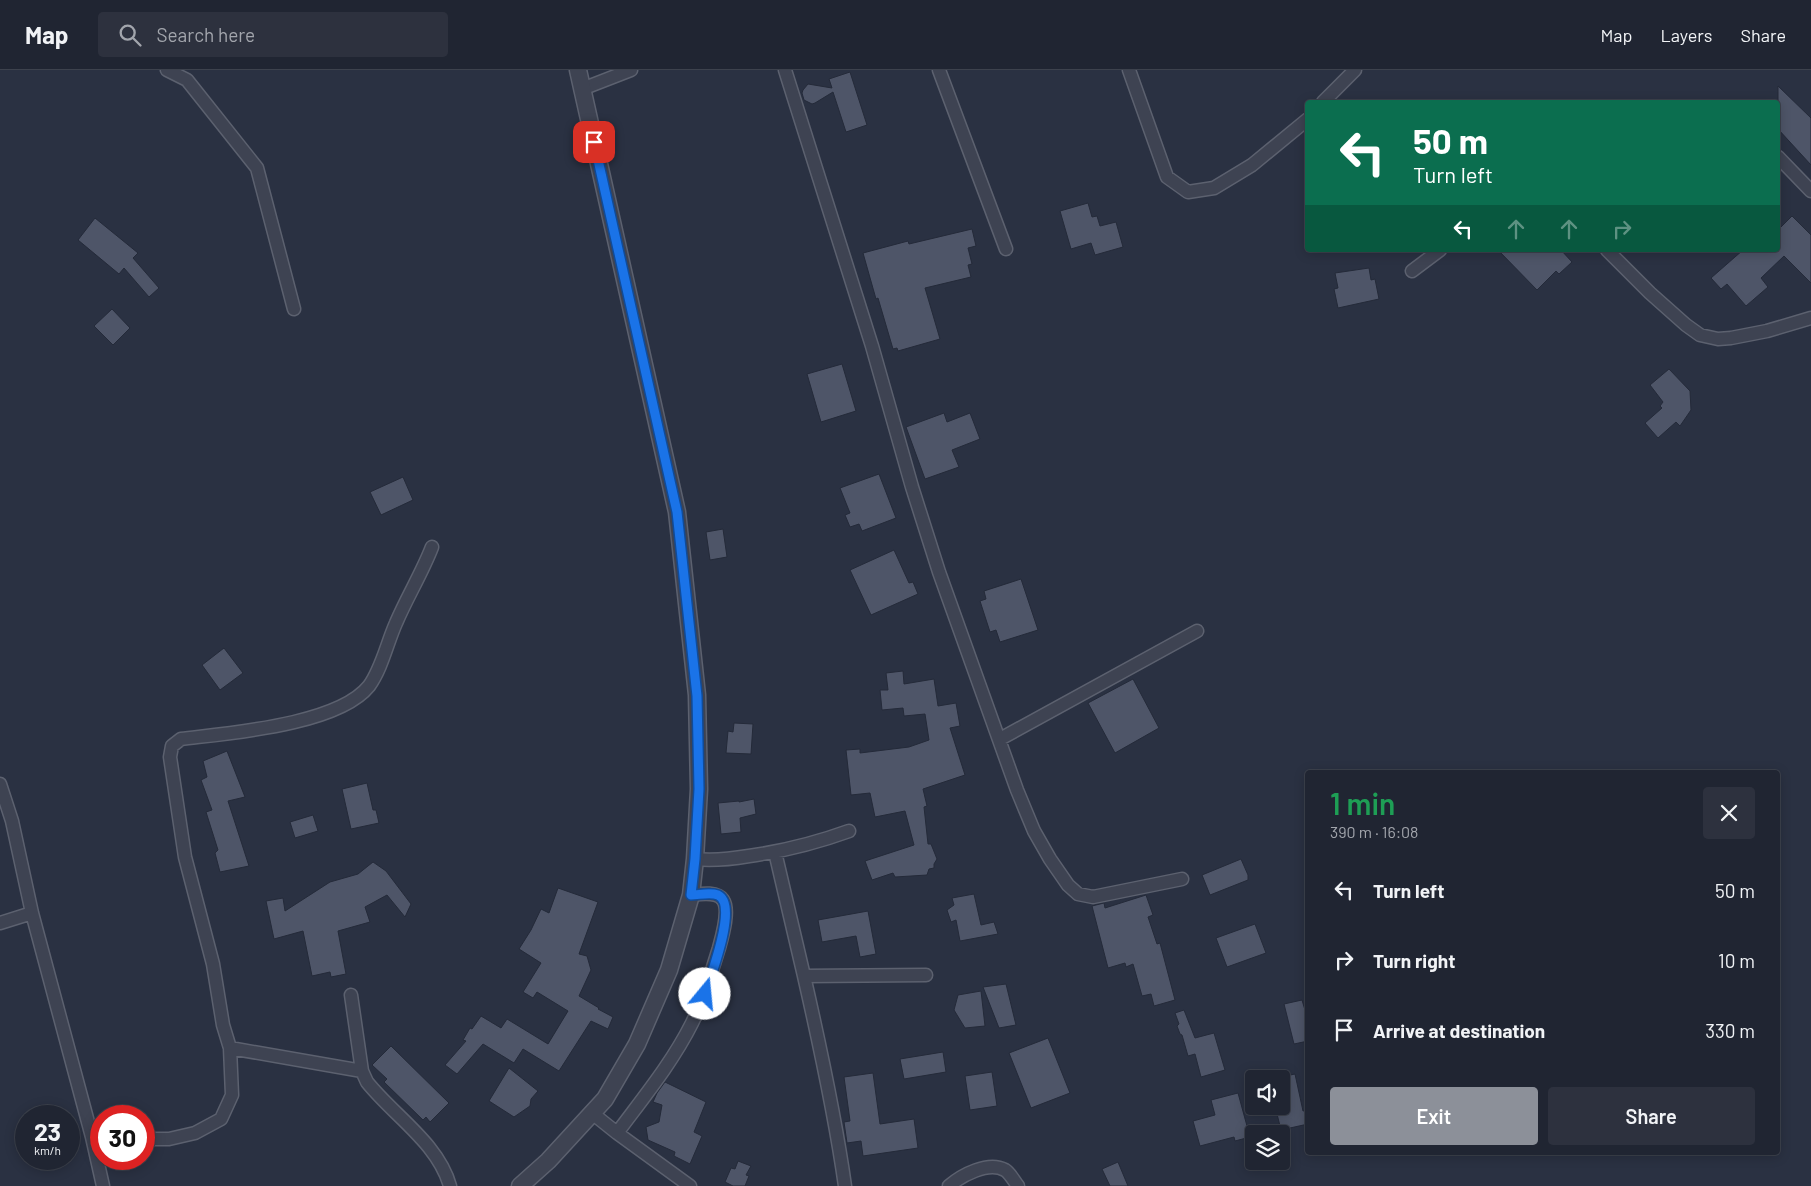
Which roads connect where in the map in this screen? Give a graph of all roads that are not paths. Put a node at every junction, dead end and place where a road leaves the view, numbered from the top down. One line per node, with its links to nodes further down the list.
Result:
1 (167, 70): 17 (street)
2 (578, 70): 8 (street)
3 (630, 70): 8 (street)
4 (784, 70): 21 (street)
5 (938, 70): 13 (street)
6 (1129, 70): 10 (street)
7 (1355, 70): 9 (street)
8 (582, 88): 25 (street)
9 (1325, 100)
10 (1305, 121)
11 (1780, 159): 12 (street)
12 (1811, 191)
13 (1006, 249)
14 (1437, 252): 16 (street)
15 (1609, 252): 18 (street)
16 (1412, 271)
17 (294, 309)
18 (1811, 318)
19 (432, 547): 33 (street)
20 (1197, 631): 21 (street)
21 (1000, 739): 26 (street)
22 (0, 784): 28 (street)
23 (850, 831): 24 (street)
24 (775, 852): 25 (street); 31 (street)
25 (695, 859): 27 (street)
26 (1182, 879)
27 (691, 895): 36 (street); 37 (street)
28 (32, 912): 29 (street); 35 (street)
29 (0, 923)
30 (926, 975): 31 (street)
31 (804, 976): 44 (street)
32 (351, 995): 34 (street)
33 (230, 1048): 34 (street); 38 (street)
34 (362, 1071): 41 (street)
35 (90, 1113)
36 (592, 1113): 37 (street); 42 (street)
37 (617, 1133): 43 (street)
38 (155, 1139)
39 (101, 1170): 40 (street)
40 (103, 1186)
41 (450, 1186)
42 (520, 1186)
43 (690, 1186)
44 (845, 1186)
45 (949, 1186): 46 (street)
46 (1018, 1186)

